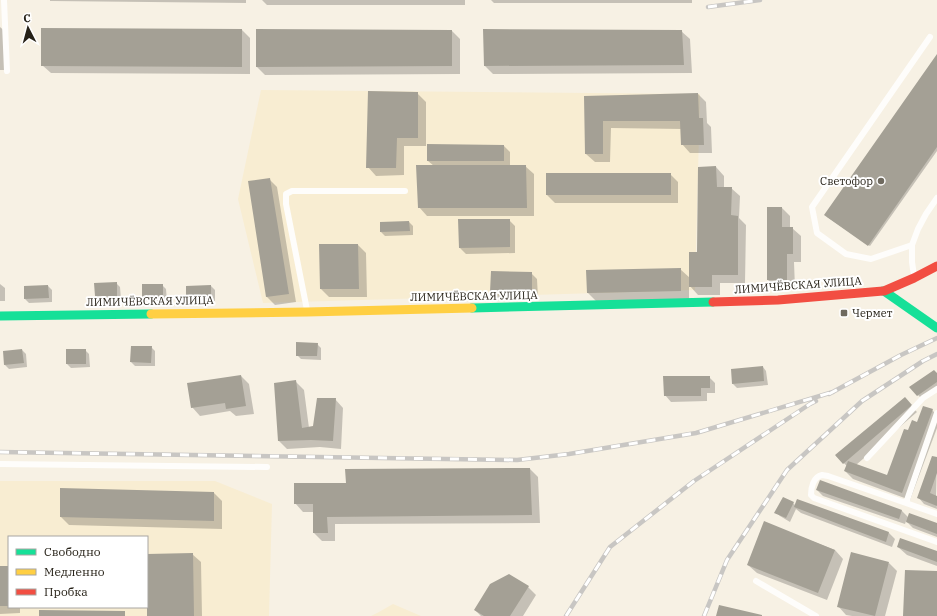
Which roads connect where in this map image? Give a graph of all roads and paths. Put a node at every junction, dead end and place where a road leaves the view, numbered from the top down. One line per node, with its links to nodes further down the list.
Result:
1 (4, 0): 3 (lane)
2 (930, 37): 6 (lane)
3 (7, 71)
4 (405, 191): 10 (lane)
5 (937, 198): 6 (lane)
6 (912, 245): 8 (lane)
7 (937, 266): 8 (main road, ЛИМИЧЁВСКАЯ УЛИЦА)
8 (914, 278): 9 (main road, ЛИМИЧЁВСКАЯ УЛИЦА)
9 (884, 291): 10 (main road, ЛИМИЧЁВСКАЯ УЛИЦА); 12 (main road)
10 (308, 312): 11 (main road, ЛИМИЧЁВСКАЯ УЛИЦА)
11 (0, 316)
12 (937, 328)
13 (937, 389): 15 (lane)
14 (937, 413): 18 (lane)
15 (867, 458)
16 (0, 464): 17 (lane)
17 (267, 467)
18 (906, 503): 19 (lane); 20 (lane)
19 (937, 514)
20 (937, 542)
21 (756, 581): 22 (lane)
22 (816, 616)

